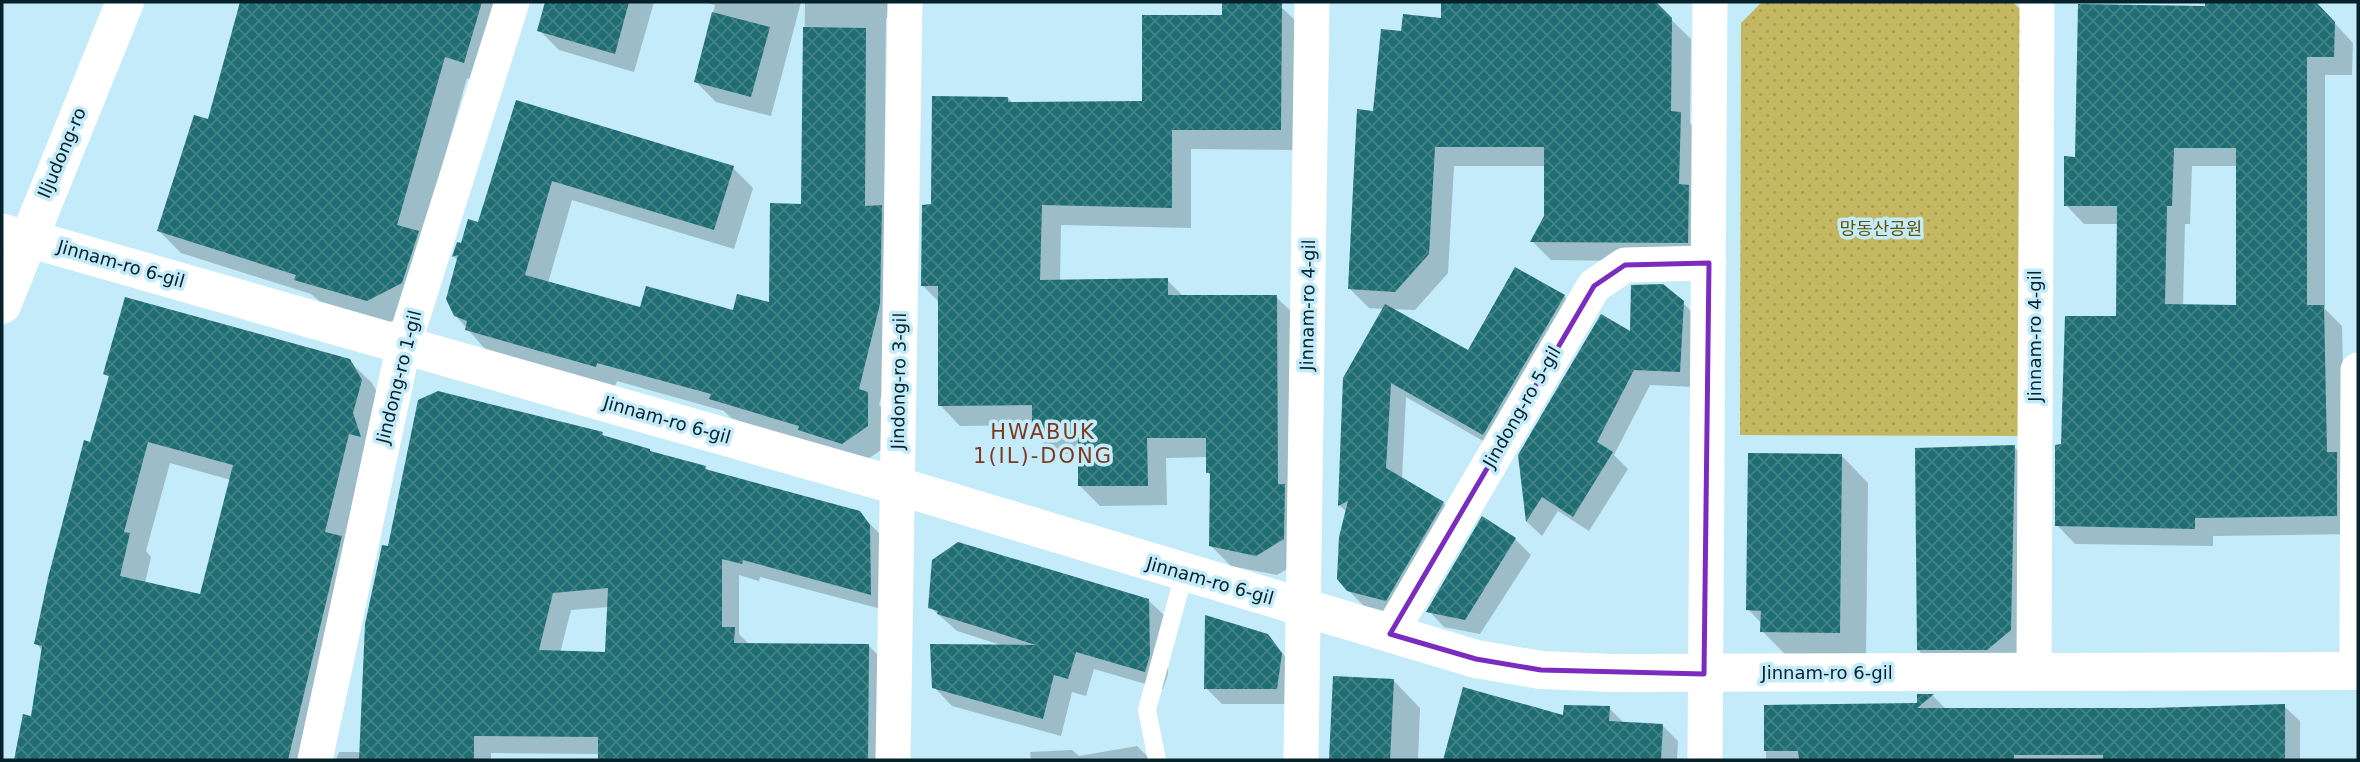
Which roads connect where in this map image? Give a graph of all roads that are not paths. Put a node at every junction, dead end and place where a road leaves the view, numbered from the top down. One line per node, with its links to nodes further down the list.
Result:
1 (125, 2): 7 (street, Iljudong-ro)
2 (512, 2): 10 (street, Jindong-ro 1-gil)
3 (905, 2): 12 (street, Jindong-ro 3-gil)
4 (1312, 2): 14 (street, Jinnam-ro 4-gil)
5 (1710, 2): 8 (street)
6 (2037, 2): 16 (street, Jinnam-ro 4-gil)
7 (15, 234): 9 (street, Iljudong-ro); 10 (street, Jinnam-ro 6-gil)
8 (1709, 262): 15 (street, Jindong-ro 5-gil); 18 (street)
9 (2, 305)
10 (404, 344): 12 (street, Jinnam-ro 6-gil); 20 (street, Jindong-ro 1-gil)
11 (2358, 370): 17 (street)
12 (898, 486): 13 (street, Jinnam-ro 6-gil); 21 (street, Jindong-ro 3-gil)
13 (1184, 574): 14 (street, Jinnam-ro 6-gil); 22 (lane)
14 (1304, 607): 15 (street, Jinnam-ro 6-gil); 23 (street)
15 (1390, 634): 18 (street, Jinnam-ro 6-gil)
16 (2034, 671): 17 (street, Jinnam-ro 6-gil); 18 (street, Jinnam-ro 6-gil)
17 (2358, 671)
18 (1704, 674): 19 (street)
19 (1711, 759)
20 (315, 760)
21 (893, 760)
22 (1157, 760)
23 (1301, 760)

